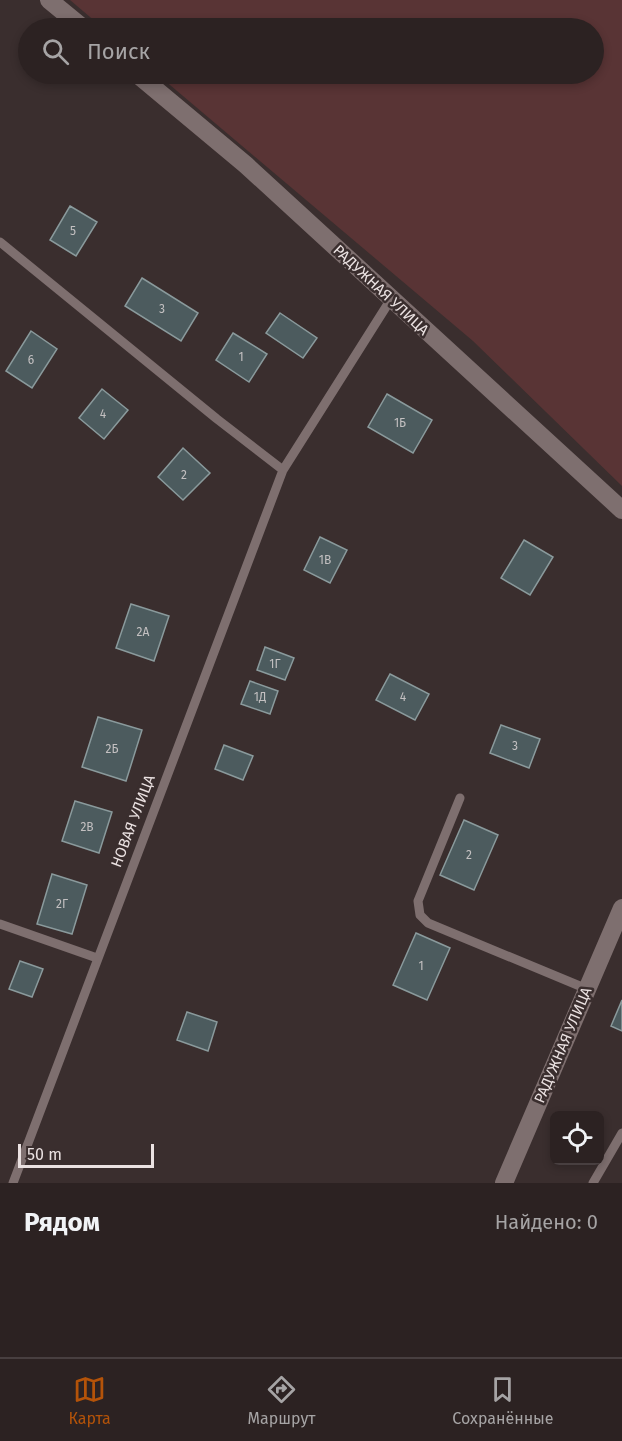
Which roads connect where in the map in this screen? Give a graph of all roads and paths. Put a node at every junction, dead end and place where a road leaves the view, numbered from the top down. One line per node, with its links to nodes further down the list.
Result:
1 (49, 0): 2 (main road)
2 (71, 18)
3 (148, 84): 5 (main road, РАДУЖНАЯ УЛИЦА)
4 (0, 242): 6 (lane)
5 (391, 299): 6 (lane, НОВАЯ УЛИЦА); 7 (main road, РАДУЖНАЯ УЛИЦА)
6 (282, 470): 11 (lane, НОВАЯ УЛИЦА)
7 (622, 510)
8 (460, 798): 12 (lane)
9 (622, 908): 12 (main road, РАДУЖНАЯ УЛИЦА)
10 (0, 924): 11 (lane)
11 (97, 958): 14 (lane, НОВАЯ УЛИЦА)
12 (587, 989): 15 (main road, РАДУЖНАЯ УЛИЦА)
13 (622, 1132): 16 (lane)
14 (13, 1183)
15 (504, 1183)
16 (593, 1183)

